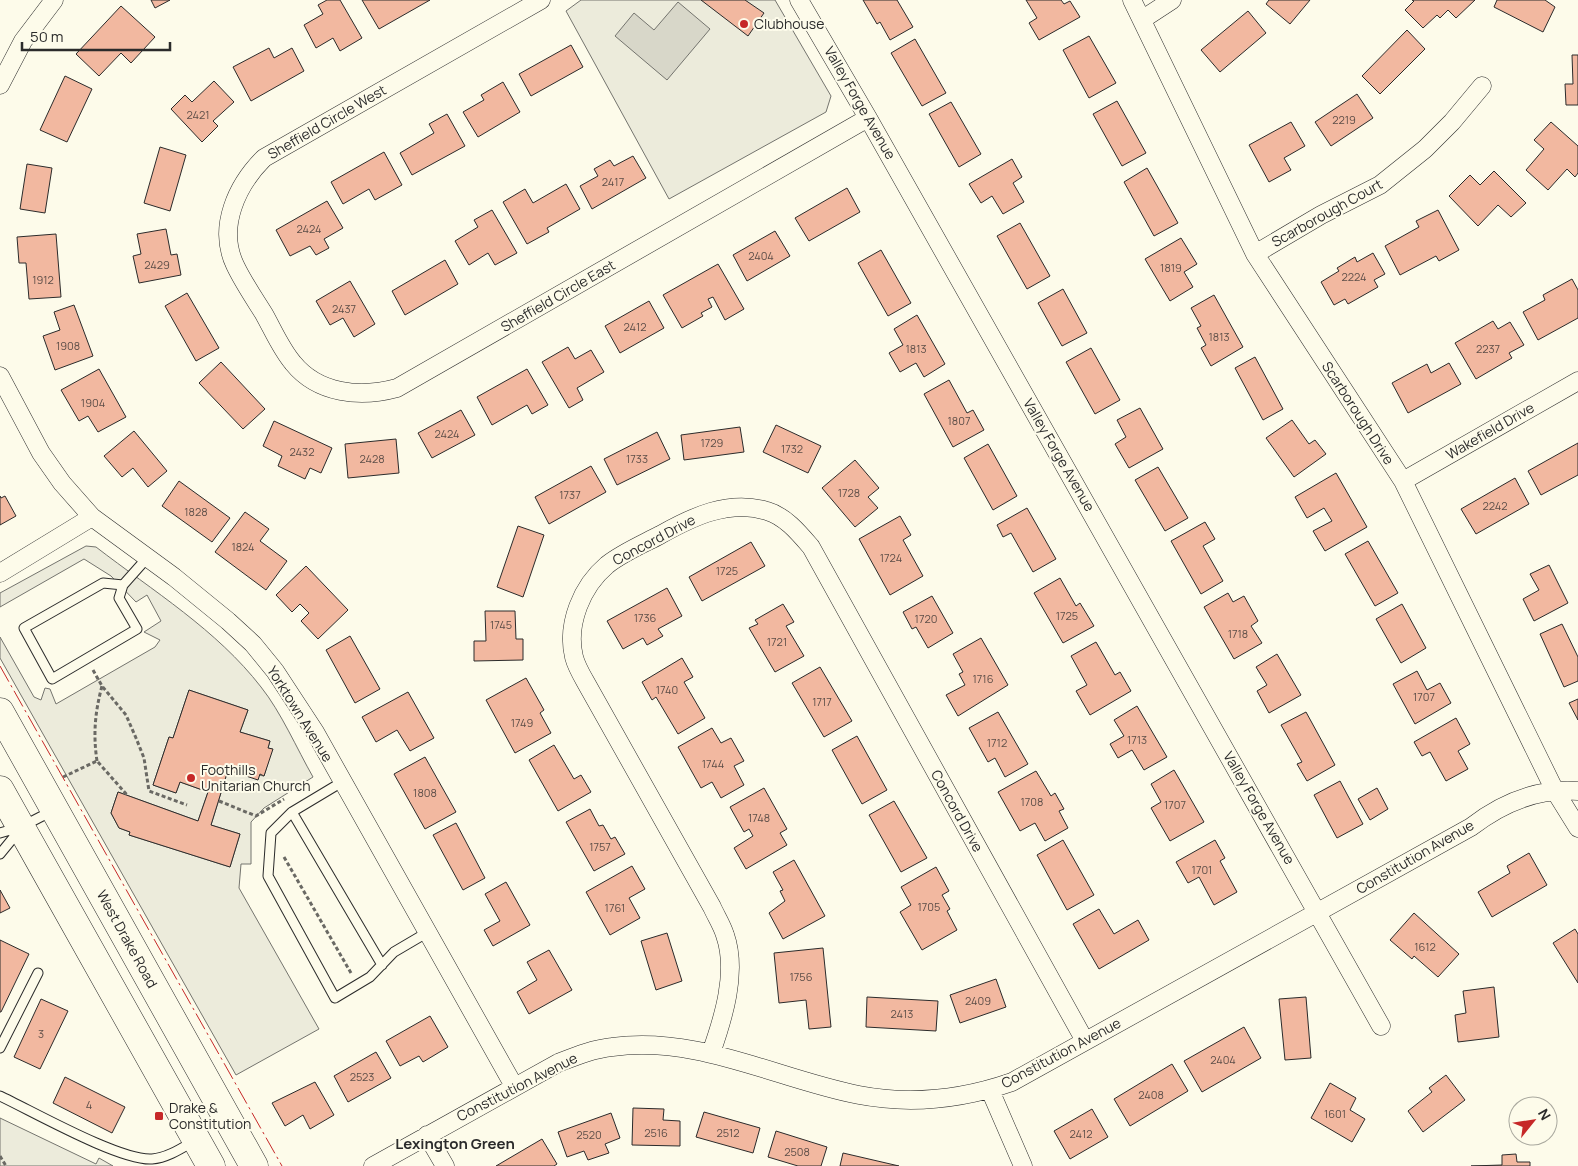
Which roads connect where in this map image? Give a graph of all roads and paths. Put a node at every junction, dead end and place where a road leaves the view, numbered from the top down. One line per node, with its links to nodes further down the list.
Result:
1 (54, 0): 7 (street)
2 (541, 0): 11 (street, Sheffield Circle West)
3 (799, 0): 9 (street, Valley Forge Avenue)
4 (1132, 0): 6 (street, Scarborough Drive)
5 (1172, 0): 6 (street)
6 (1143, 19): 10 (street, Scarborough Drive)
7 (0, 86)
8 (1482, 86): 10 (street, Scarborough Court)
9 (868, 118): 11 (street, Sheffield Circle East); 38 (street, Valley Forge Avenue)
10 (1255, 254): 14 (street, Scarborough Drive)
11 (263, 313)
12 (0, 376): 15 (street, Yorktown Avenue)
13 (1578, 381): 14 (street, Wakefield Drive)
14 (1403, 481): 26 (street, Scarborough Drive)
15 (92, 518): 16 (street, Yorktown Avenue); 17 (street)
16 (147, 558): 18 (lane); 24 (street, Yorktown Avenue)
17 (0, 573)
18 (123, 585): 19 (lane); 19 (lane)
19 (87, 658): 20 (path)
20 (102, 686): 22 (path); 31 (path)
21 (0, 712): 32 (main road, West Drake Road)
22 (97, 761): 23 (path); 28 (path)
23 (63, 777)
24 (342, 782): 33 (lane); 39 (street, Yorktown Avenue)
25 (0, 790): 35 (main road)
26 (1555, 791): 27 (street, Constitution Avenue); 34 (street, Scarborough Drive); 38 (street, Constitution Avenue)
27 (1578, 791)
28 (128, 796)
29 (285, 798): 30 (path)
30 (218, 801)
31 (187, 805)
32 (54, 810): 35 (lane); 55 (main road, West Drake Road)
33 (292, 812): 40 (lane); 40 (lane)
34 (1578, 828)
35 (11, 830): 36 (lane); 51 (main road)
36 (0, 854)
37 (285, 857): 41 (path)
38 (1318, 912): 43 (street, Valley Forge Avenue); 44 (street, Constitution Avenue)
39 (428, 932): 40 (lane); 47 (street, Yorktown Avenue)
40 (382, 965)
41 (351, 973)
42 (38, 974): 45 (lane)
43 (1382, 1026)
44 (1085, 1041): 46 (street, Concord Drive); 48 (street, Constitution Avenue)
45 (0, 1048)
46 (711, 1054): 47 (street, Constitution Avenue); 48 (street, Constitution Avenue)
47 (514, 1086): 50 (street, Constitution Avenue)
48 (990, 1090): 58 (street)
49 (0, 1096): 51 (lane)
50 (427, 1135): 56 (street, Constitution Avenue); 57 (street)
51 (196, 1140): 54 (main road)
52 (0, 1156): 53 (path)
53 (6, 1166)
54 (210, 1166)
55 (254, 1166)
56 (373, 1166)
57 (445, 1166)
58 (1022, 1166)

